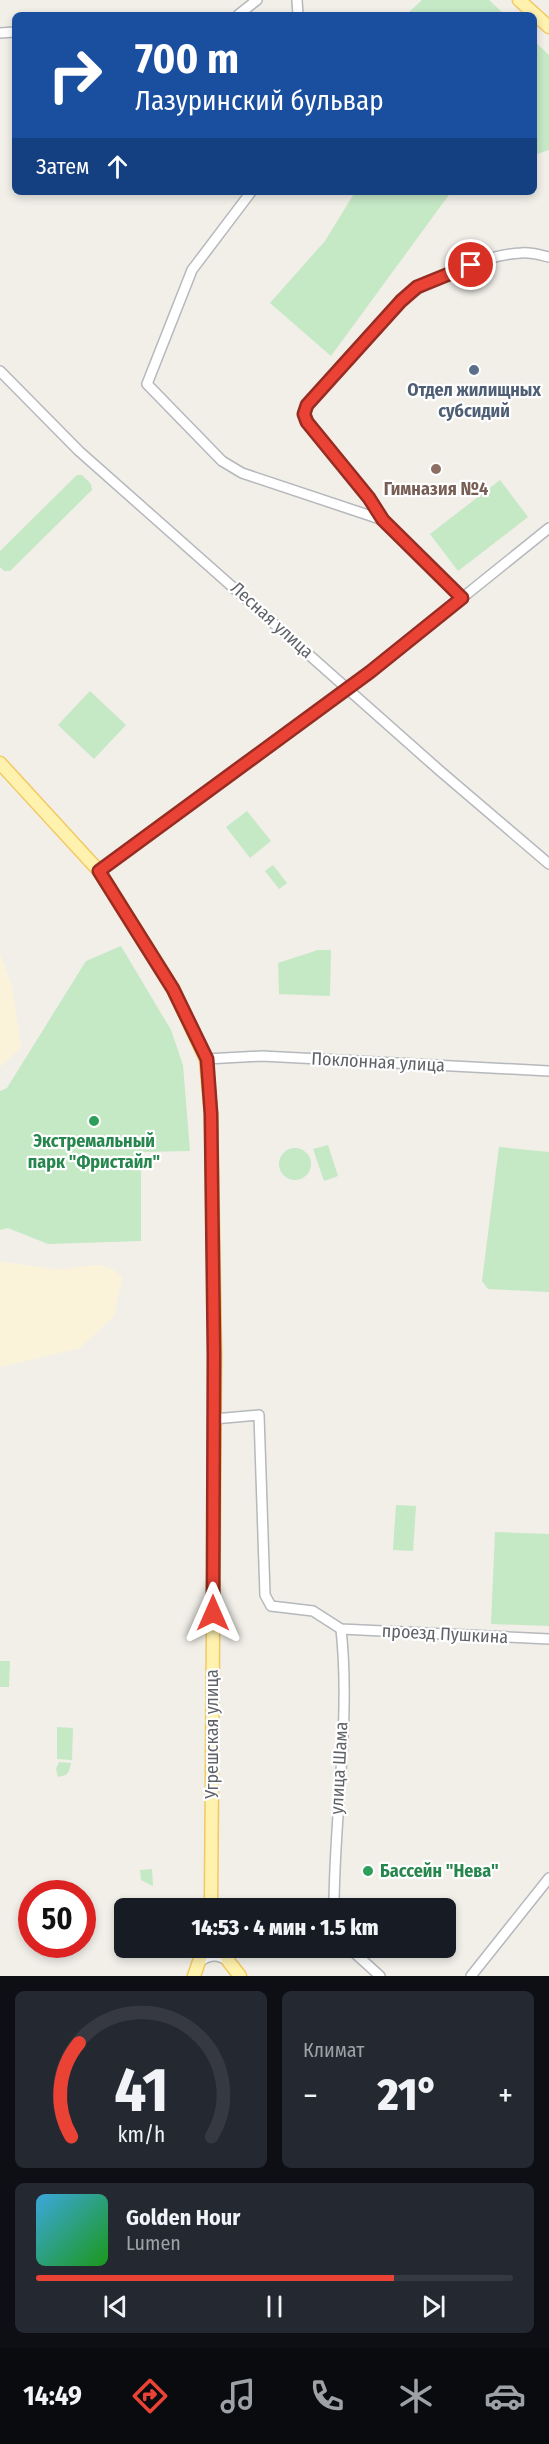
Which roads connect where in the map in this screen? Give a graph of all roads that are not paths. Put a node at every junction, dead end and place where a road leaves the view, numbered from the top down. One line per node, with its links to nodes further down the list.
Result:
1 (256, 0): 3 (street)
2 (519, 0): 4 (main road)
3 (242, 12)
4 (532, 12)
5 (537, 16): 6 (main road)
6 (549, 27)
7 (249, 195): 10 (street)
8 (549, 257): 10 (street)
9 (0, 370): 13 (street, Лесная улица)
10 (383, 520): 12 (street)
11 (549, 528): 12 (street)
12 (462, 598): 13 (street)
13 (348, 688): 15 (street, Лесная улица); 16 (street)
14 (0, 763): 16 (main road, Угрешская улица)
15 (549, 864)
16 (99, 871): 17 (main road, Угрешская улица)
17 (207, 1059): 18 (street, Поклонная улица); 19 (main road, Угрешская улица)
18 (549, 1071)
19 (214, 1419): 20 (street); 23 (main road, Угрешская улица)
20 (341, 1629): 21 (street, проезд Пушкина); 24 (street, улица Шама)
21 (549, 1639)
22 (549, 1878): 31 (street)
23 (211, 1898)
24 (334, 1898)
25 (200, 1958): 27 (main road)
26 (360, 1958): 30 (street)
27 (199, 1962): 28 (street); 29 (main road)
28 (234, 1970)
29 (194, 1976)
30 (380, 1976)
31 (471, 1976)

